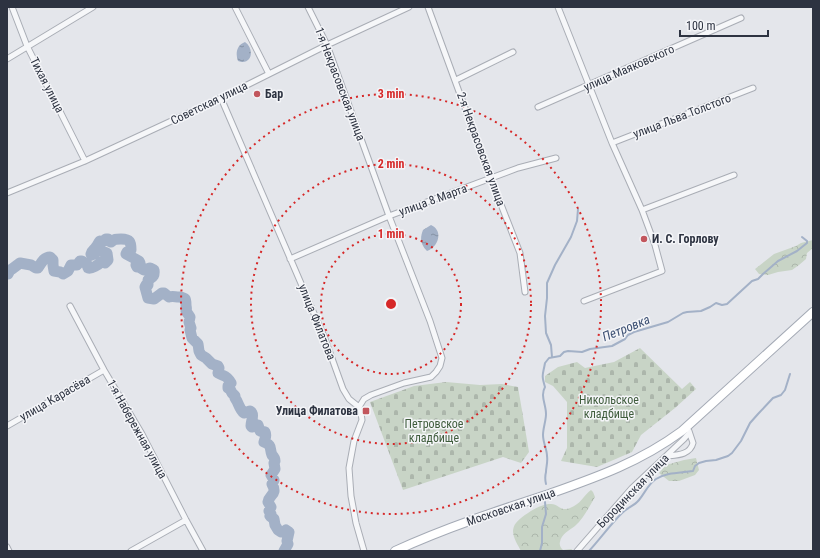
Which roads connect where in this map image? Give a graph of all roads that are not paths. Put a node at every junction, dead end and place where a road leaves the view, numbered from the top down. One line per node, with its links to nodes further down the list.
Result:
1 (12, 7): 10 (street, Тихая улица)
2 (93, 7): 10 (street)
3 (235, 7): 13 (street)
4 (308, 7): 9 (street, 1-я Некрасовская улица)
5 (409, 7): 9 (street, Советская улица)
6 (428, 7): 14 (street, 2-я Некрасовская улица)
7 (558, 7): 15 (street)
8 (741, 18): 15 (street, улица Маяковского)
9 (326, 45): 13 (street, Советская улица); 26 (street, 1-я Некрасовская улица)
10 (27, 46): 12 (street); 21 (street, Тихая улица)
11 (513, 52): 14 (street)
12 (7, 59)
13 (269, 74): 17 (street, Советская улица)
14 (456, 80): 23 (street, 2-я Некрасовская улица)
15 (588, 85): 18 (street, улица Маяковского); 19 (street)
16 (753, 88): 19 (street, улица Льва Толстого)
17 (221, 98): 21 (street, Советская улица); 27 (street, улица Филатова)
18 (538, 107)
19 (612, 143): 25 (street)
20 (556, 158): 23 (street, улица 8 Марта)
21 (85, 161): 24 (street, Советская улица)
22 (734, 175): 25 (street)
23 (491, 179): 26 (street, улица 8 Марта); 28 (street, 2-я Некрасовская улица)
24 (7, 193)
25 (642, 210): 29 (street)
26 (389, 216): 27 (street, улица 8 Марта); 33 (street, 1-я Некрасовская улица)
27 (290, 259): 33 (street, улица Филатова)
28 (525, 292)
29 (584, 301)
30 (70, 306): 32 (street, 1-я Набережная улица)
31 (813, 312): 35 (main road, Московская улица)
32 (104, 370): 34 (street, улица Карасёва); 37 (street, 1-я Набережная улица)
33 (359, 407): 42 (street)
34 (7, 426)
35 (688, 430): 36 (street, Бородинская улица); 36 (street); 43 (main road, Московская улица)
36 (667, 456): 44 (street, Бородинская улица)
37 (186, 520): 40 (street); 41 (street, 1-я Набережная улица)
38 (7, 547): 39 (street)
39 (9, 551)
40 (131, 551)
41 (203, 551)
42 (364, 551)
43 (395, 551)
44 (577, 551)

